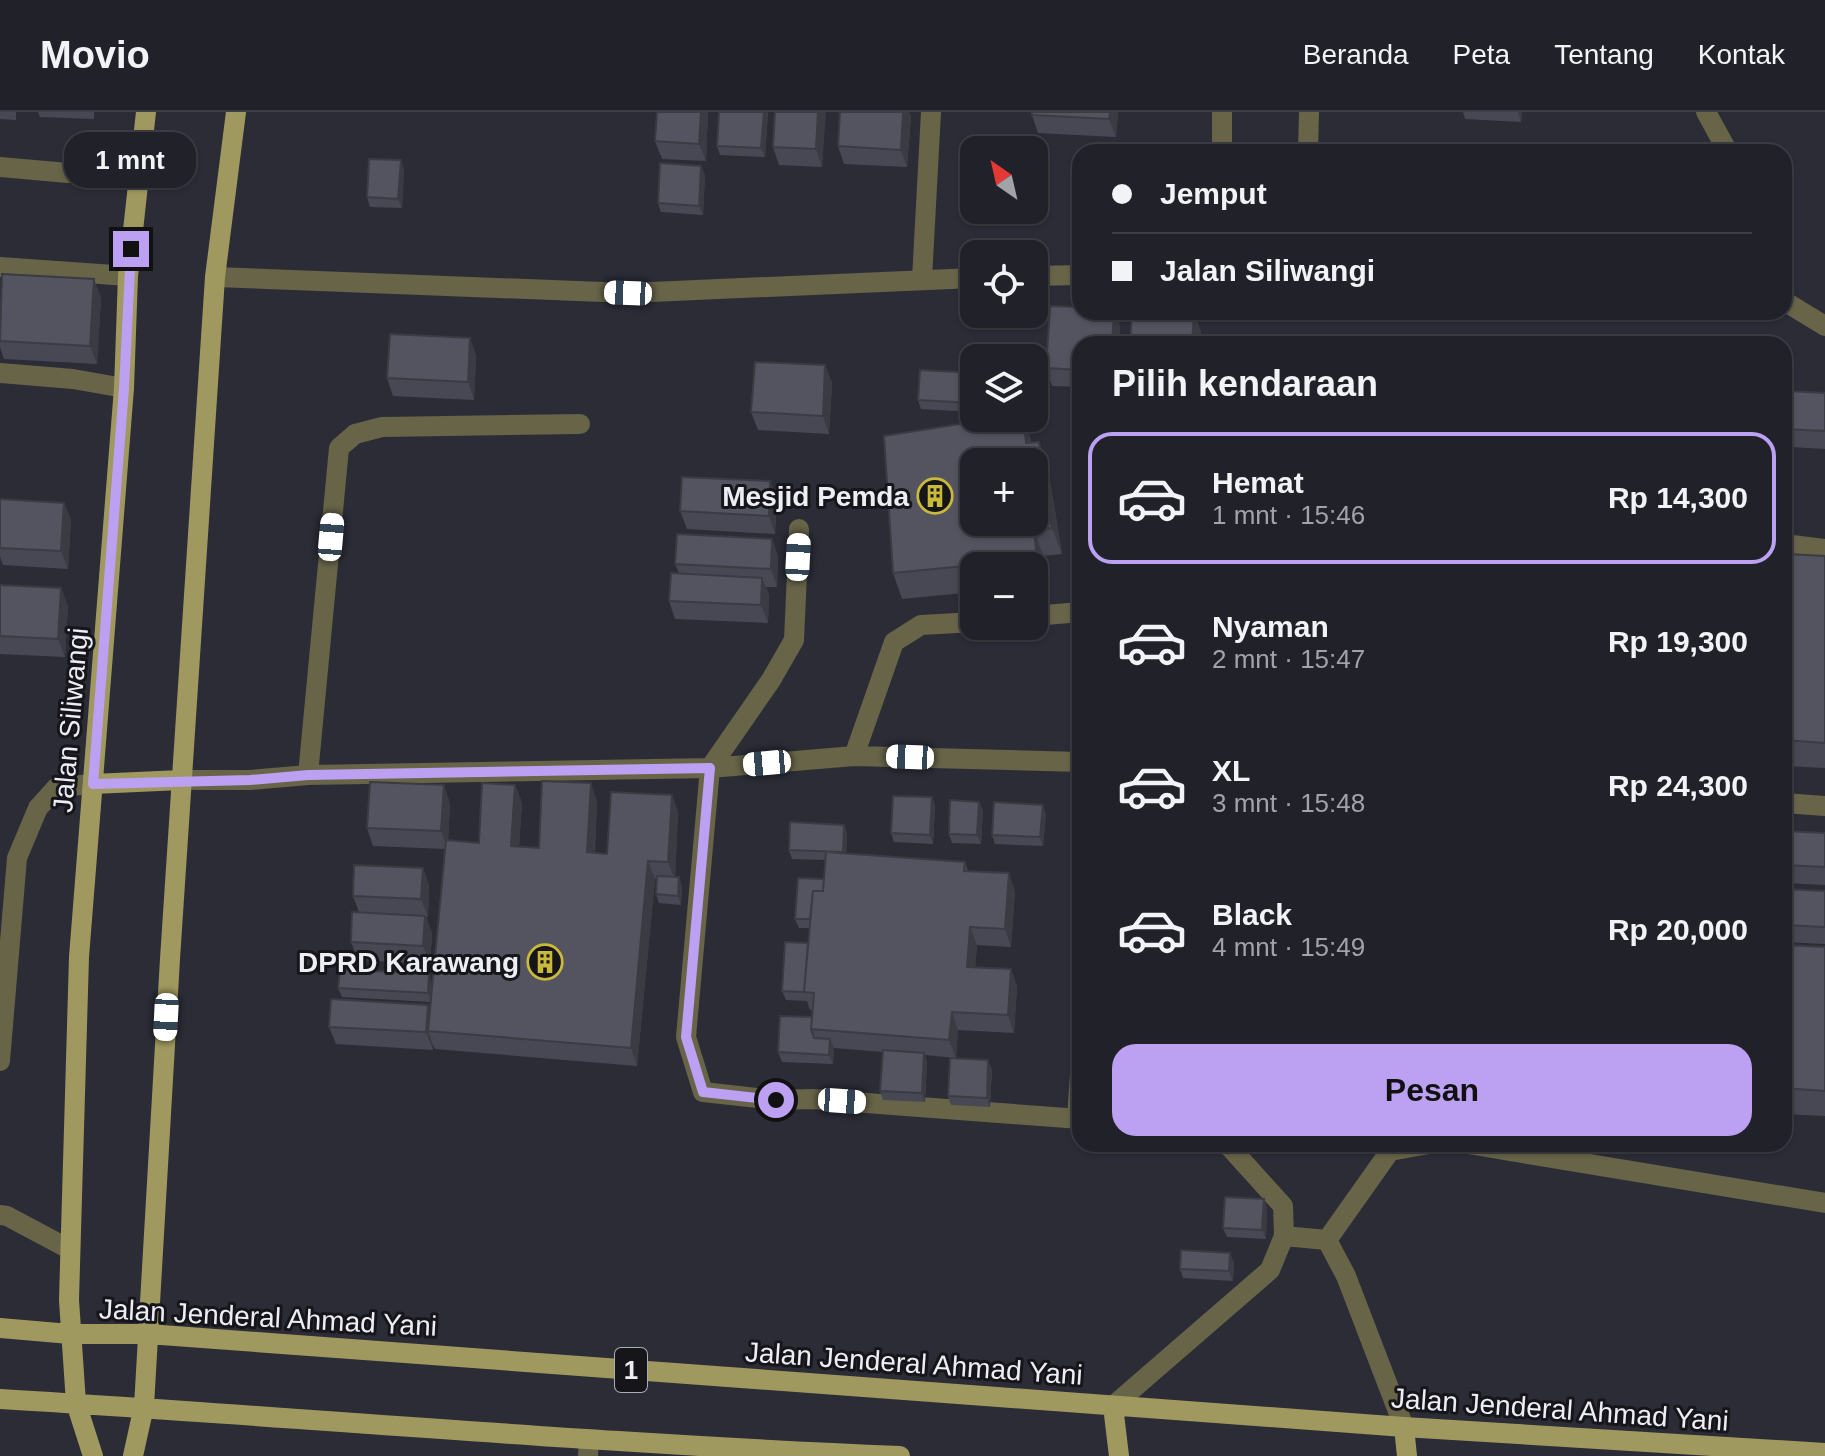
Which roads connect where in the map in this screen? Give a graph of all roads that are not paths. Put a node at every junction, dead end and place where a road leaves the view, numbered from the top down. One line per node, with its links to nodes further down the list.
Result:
1 (146, 112): 14 (main road, Jalan Siliwangi)
2 (236, 112): 16 (main road)
3 (931, 112): 18 (street)
4 (1222, 112): 7 (street)
5 (1309, 112): 8 (street)
6 (1706, 112): 9 (street)
7 (1222, 144)
8 (1308, 144)
9 (1724, 144)
10 (0, 167): 11 (street)
11 (68, 173)
12 (0, 267): 14 (street)
13 (1072, 275): 15 (street)
14 (128, 276): 22 (main road, Jalan Siliwangi)
15 (1048, 276)
16 (215, 277): 18 (street); 34 (main road)
17 (960, 278): 18 (street)
18 (922, 279)
19 (1792, 306): 20 (street)
20 (1825, 326)
21 (0, 373): 22 (street)
22 (124, 388): 35 (main road, Jalan Siliwangi)
23 (580, 424): 33 (street)
24 (799, 529): 32 (street)
25 (1792, 545): 26 (street)
26 (1825, 549)
27 (1072, 613): 28 (street)
28 (1048, 615)
29 (960, 623): 30 (street)
30 (854, 756): 31 (street); 32 (street)
31 (1072, 762)
32 (710, 768): 33 (street); 39 (street)
33 (308, 775): 34 (street)
34 (181, 780): 35 (main road); 50 (main road)
35 (93, 784): 38 (street); 47 (main road, Jalan Siliwangi)
36 (1792, 804): 37 (street)
37 (1825, 806)
38 (0, 1061)
39 (1072, 1118)
40 (1234, 1152): 45 (street)
41 (1389, 1152): 46 (street)
42 (1558, 1152): 43 (street)
43 (1825, 1203)
44 (0, 1215): 47 (street)
45 (1284, 1236): 46 (street); 54 (street)
46 (1327, 1240): 55 (street)
47 (69, 1249): 49 (main road, Jalan Siliwangi)
48 (0, 1328): 49 (main road, Jalan Jenderal Ahmad Yani / 1)
49 (70, 1334): 50 (main road, Jalan Jenderal Ahmad Yani / 1); 52 (main road, Jalan Siliwangi)
50 (148, 1334): 53 (main road); 54 (main road, Jalan Jenderal Ahmad Yani / 1)
51 (0, 1399): 52 (main road)
52 (76, 1403): 53 (main road); 58 (main road, Jalan Siliwangi)
53 (144, 1406): 56 (main road); 59 (main road)
54 (1113, 1406): 55 (main road, Jalan Jenderal Ahmad Yani / 1); 62 (main road)
55 (1404, 1427): 57 (main road, Jalan Jenderal Ahmad Yani / 1); 63 (main road)
56 (589, 1448): 60 (main road)
57 (1825, 1453)
58 (93, 1456)
59 (133, 1456)
60 (879, 1456): 61 (main road)
61 (900, 1456)
62 (1119, 1456)
63 (1407, 1456)

